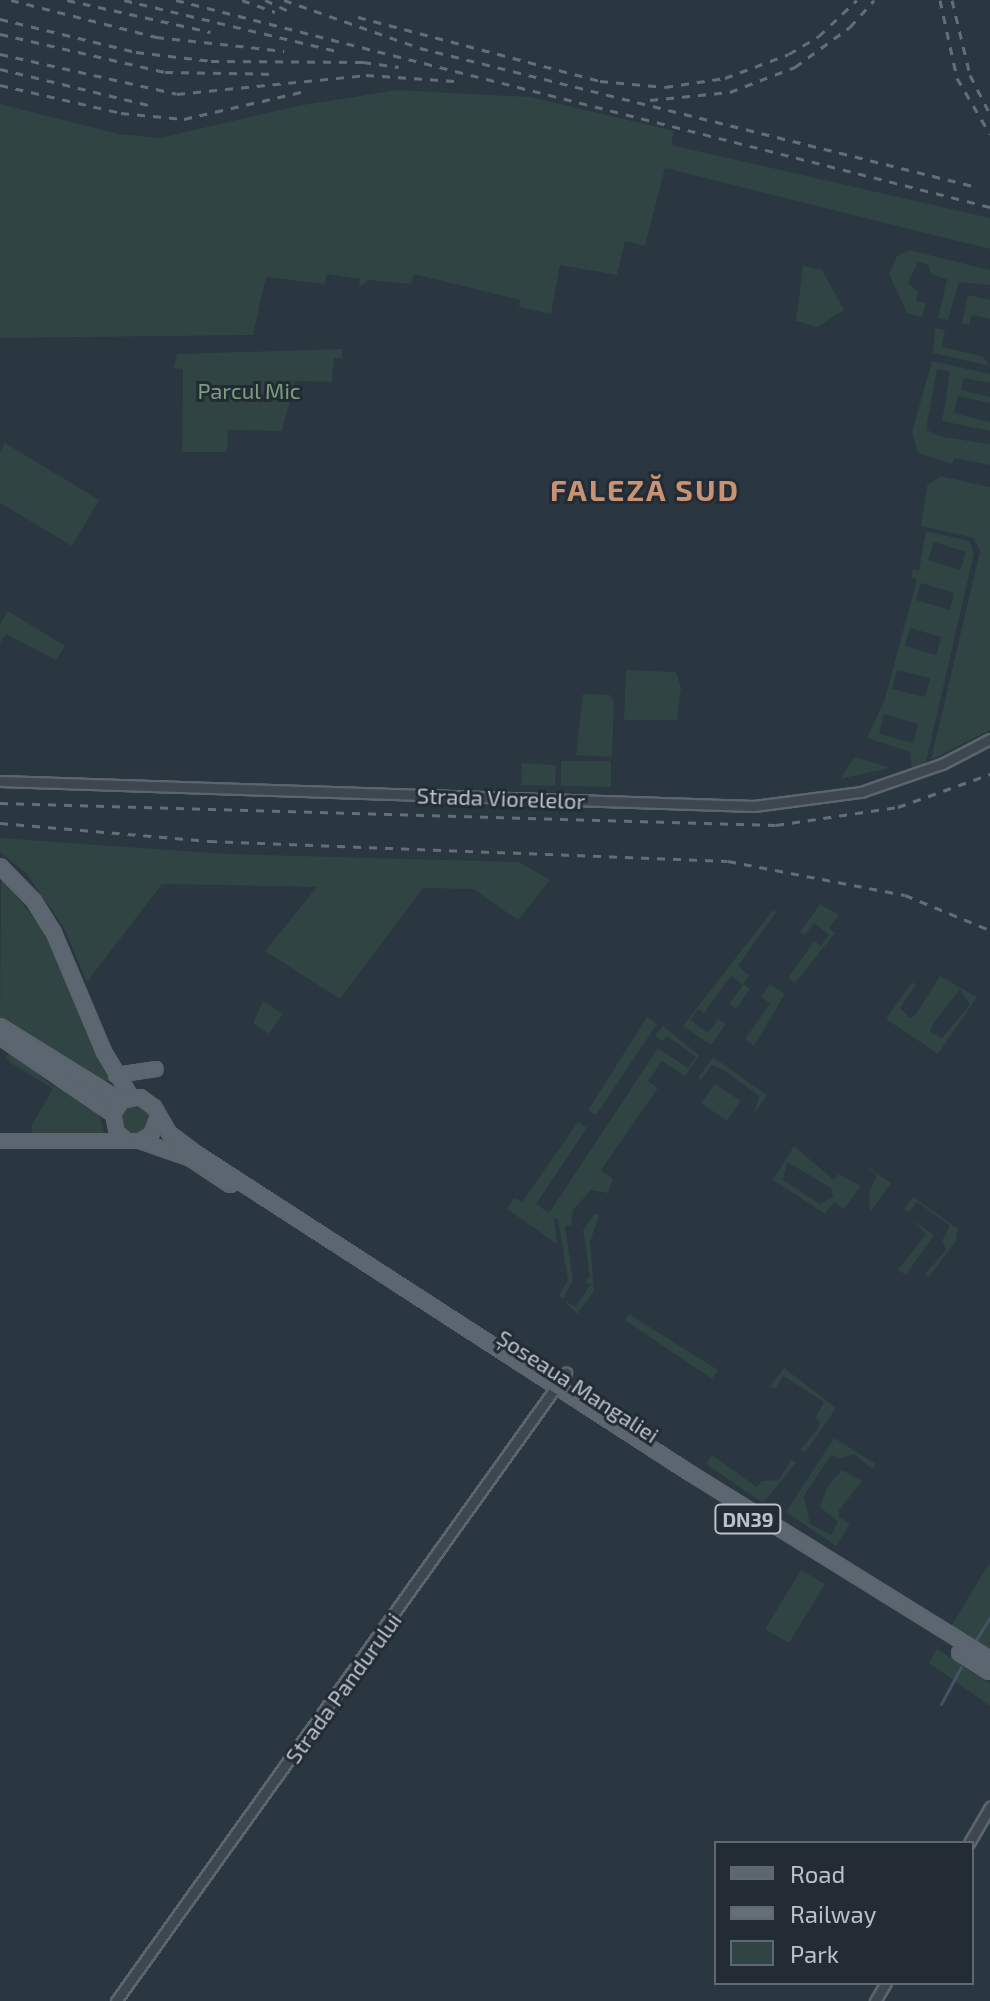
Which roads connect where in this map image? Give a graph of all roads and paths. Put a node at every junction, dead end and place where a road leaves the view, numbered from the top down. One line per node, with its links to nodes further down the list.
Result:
1 (990, 739): 2 (street, Strada Viorelelor)
2 (0, 781)
3 (2, 869): 7 (main road)
4 (0, 1026): 8 (main road, DN39)
5 (0, 1037): 9 (main road)
6 (156, 1069): 7 (main road)
7 (116, 1075): 8 (main road)
8 (126, 1099): 9 (main road); 10 (main road, DN39)
9 (113, 1114): 12 (main road)
10 (158, 1117): 12 (main road); 14 (main road, Șoseaua Mangaliei / DN39)
11 (0, 1141): 12 (main road, Șoseaua Mangaliei)
12 (134, 1141): 14 (main road, Șoseaua Mangaliei / DN39)
13 (566, 1373): 14 (street, Strada Pandurului)
14 (556, 1392): 15 (main road, Șoseaua Mangaliei / DN39); 16 (main road, Șoseaua Mangaliei / DN39); 19 (street, Strada Pandurului)
15 (990, 1659)
16 (990, 1672)
17 (990, 1807): 18 (street)
18 (970, 1841)
19 (116, 2001)

